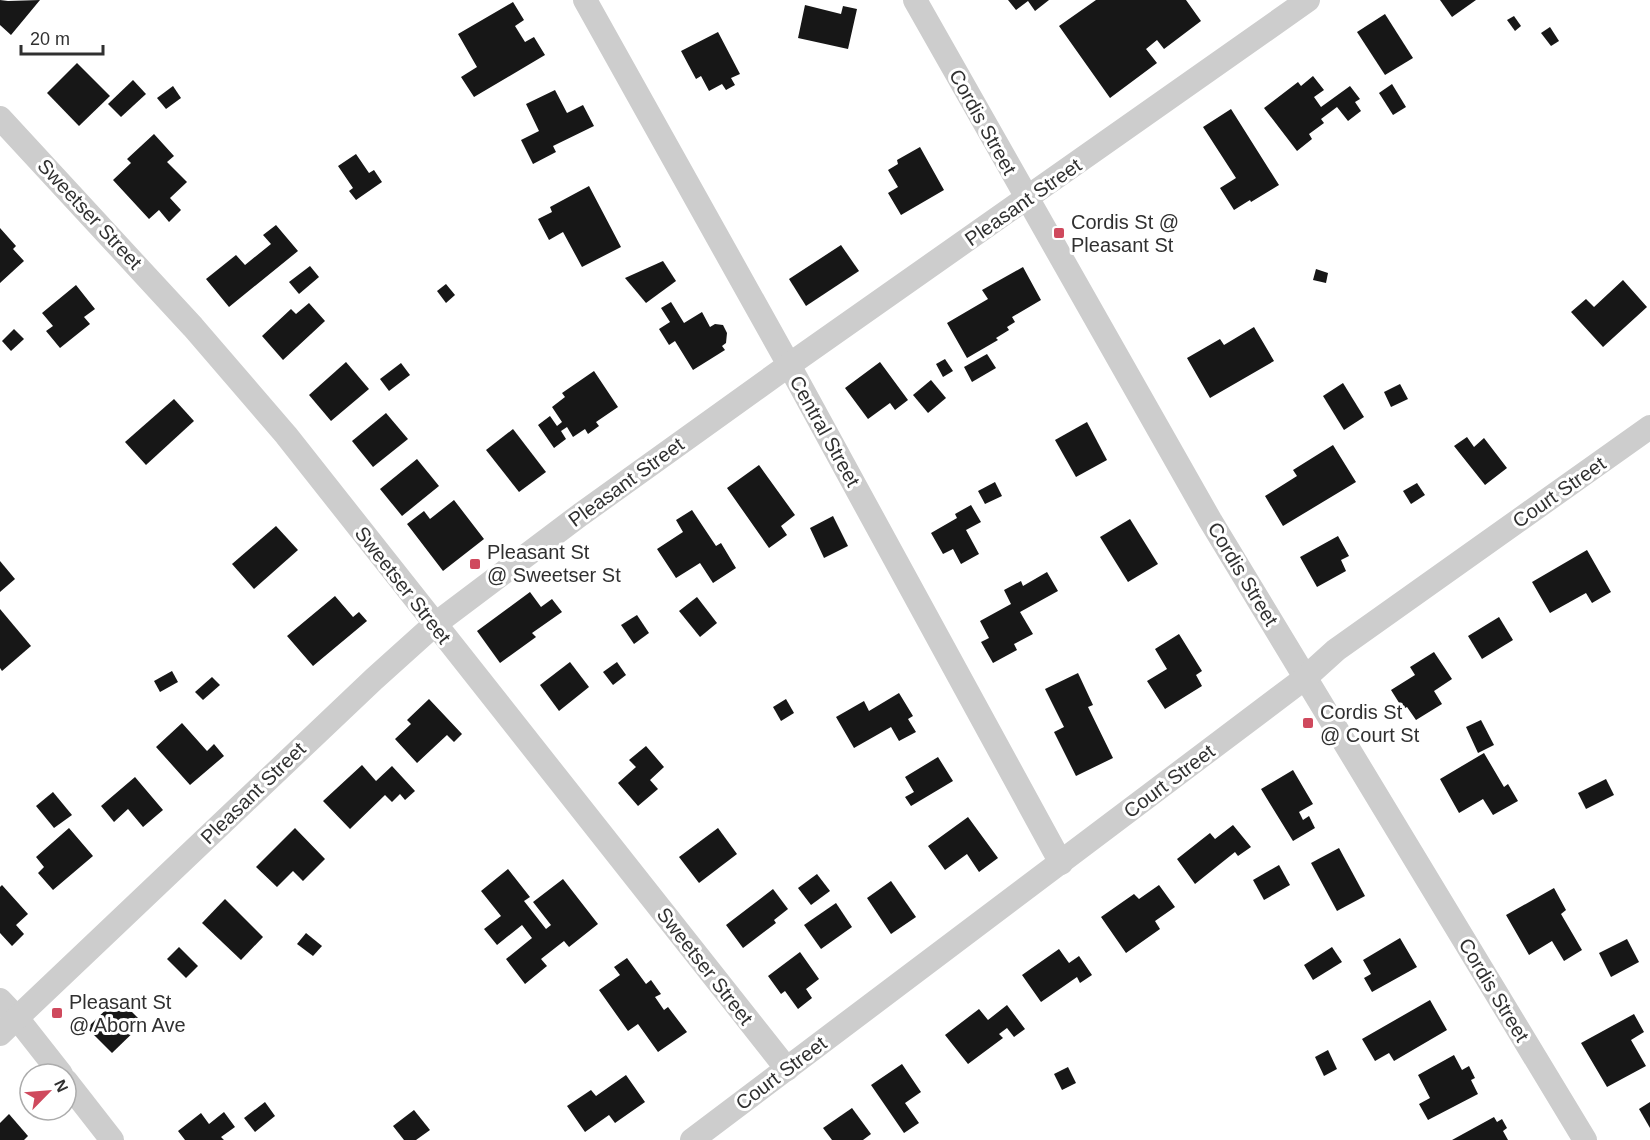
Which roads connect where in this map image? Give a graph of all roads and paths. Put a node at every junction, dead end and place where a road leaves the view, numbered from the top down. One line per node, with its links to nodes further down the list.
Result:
1 (585, 0): 6 (street, Central Street)
2 (915, 0): 5 (street, Cordis Street)
3 (1308, 0): 5 (street, Pleasant Street)
4 (0, 118): 8 (street, Sweetser Street)
5 (1027, 199): 6 (street, Pleasant Street); 9 (street, Cordis Street)
6 (789, 365): 8 (street, Pleasant Street); 10 (street, Central Street)
7 (1650, 427): 9 (street, Court Street)
8 (434, 625): 12 (street, Pleasant Street); 14 (street, Sweetser Street)
9 (1305, 678): 10 (street, Court Street); 18 (street, Cordis Street)
10 (1060, 863): 14 (street, Court Street)
11 (0, 1000): 12 (street)
12 (8, 1026): 13 (street)
13 (48, 1062)
14 (787, 1069): 17 (street, Court Street)
15 (78, 1096): 16 (street)
16 (112, 1140)
17 (692, 1140)
18 (1586, 1140)

